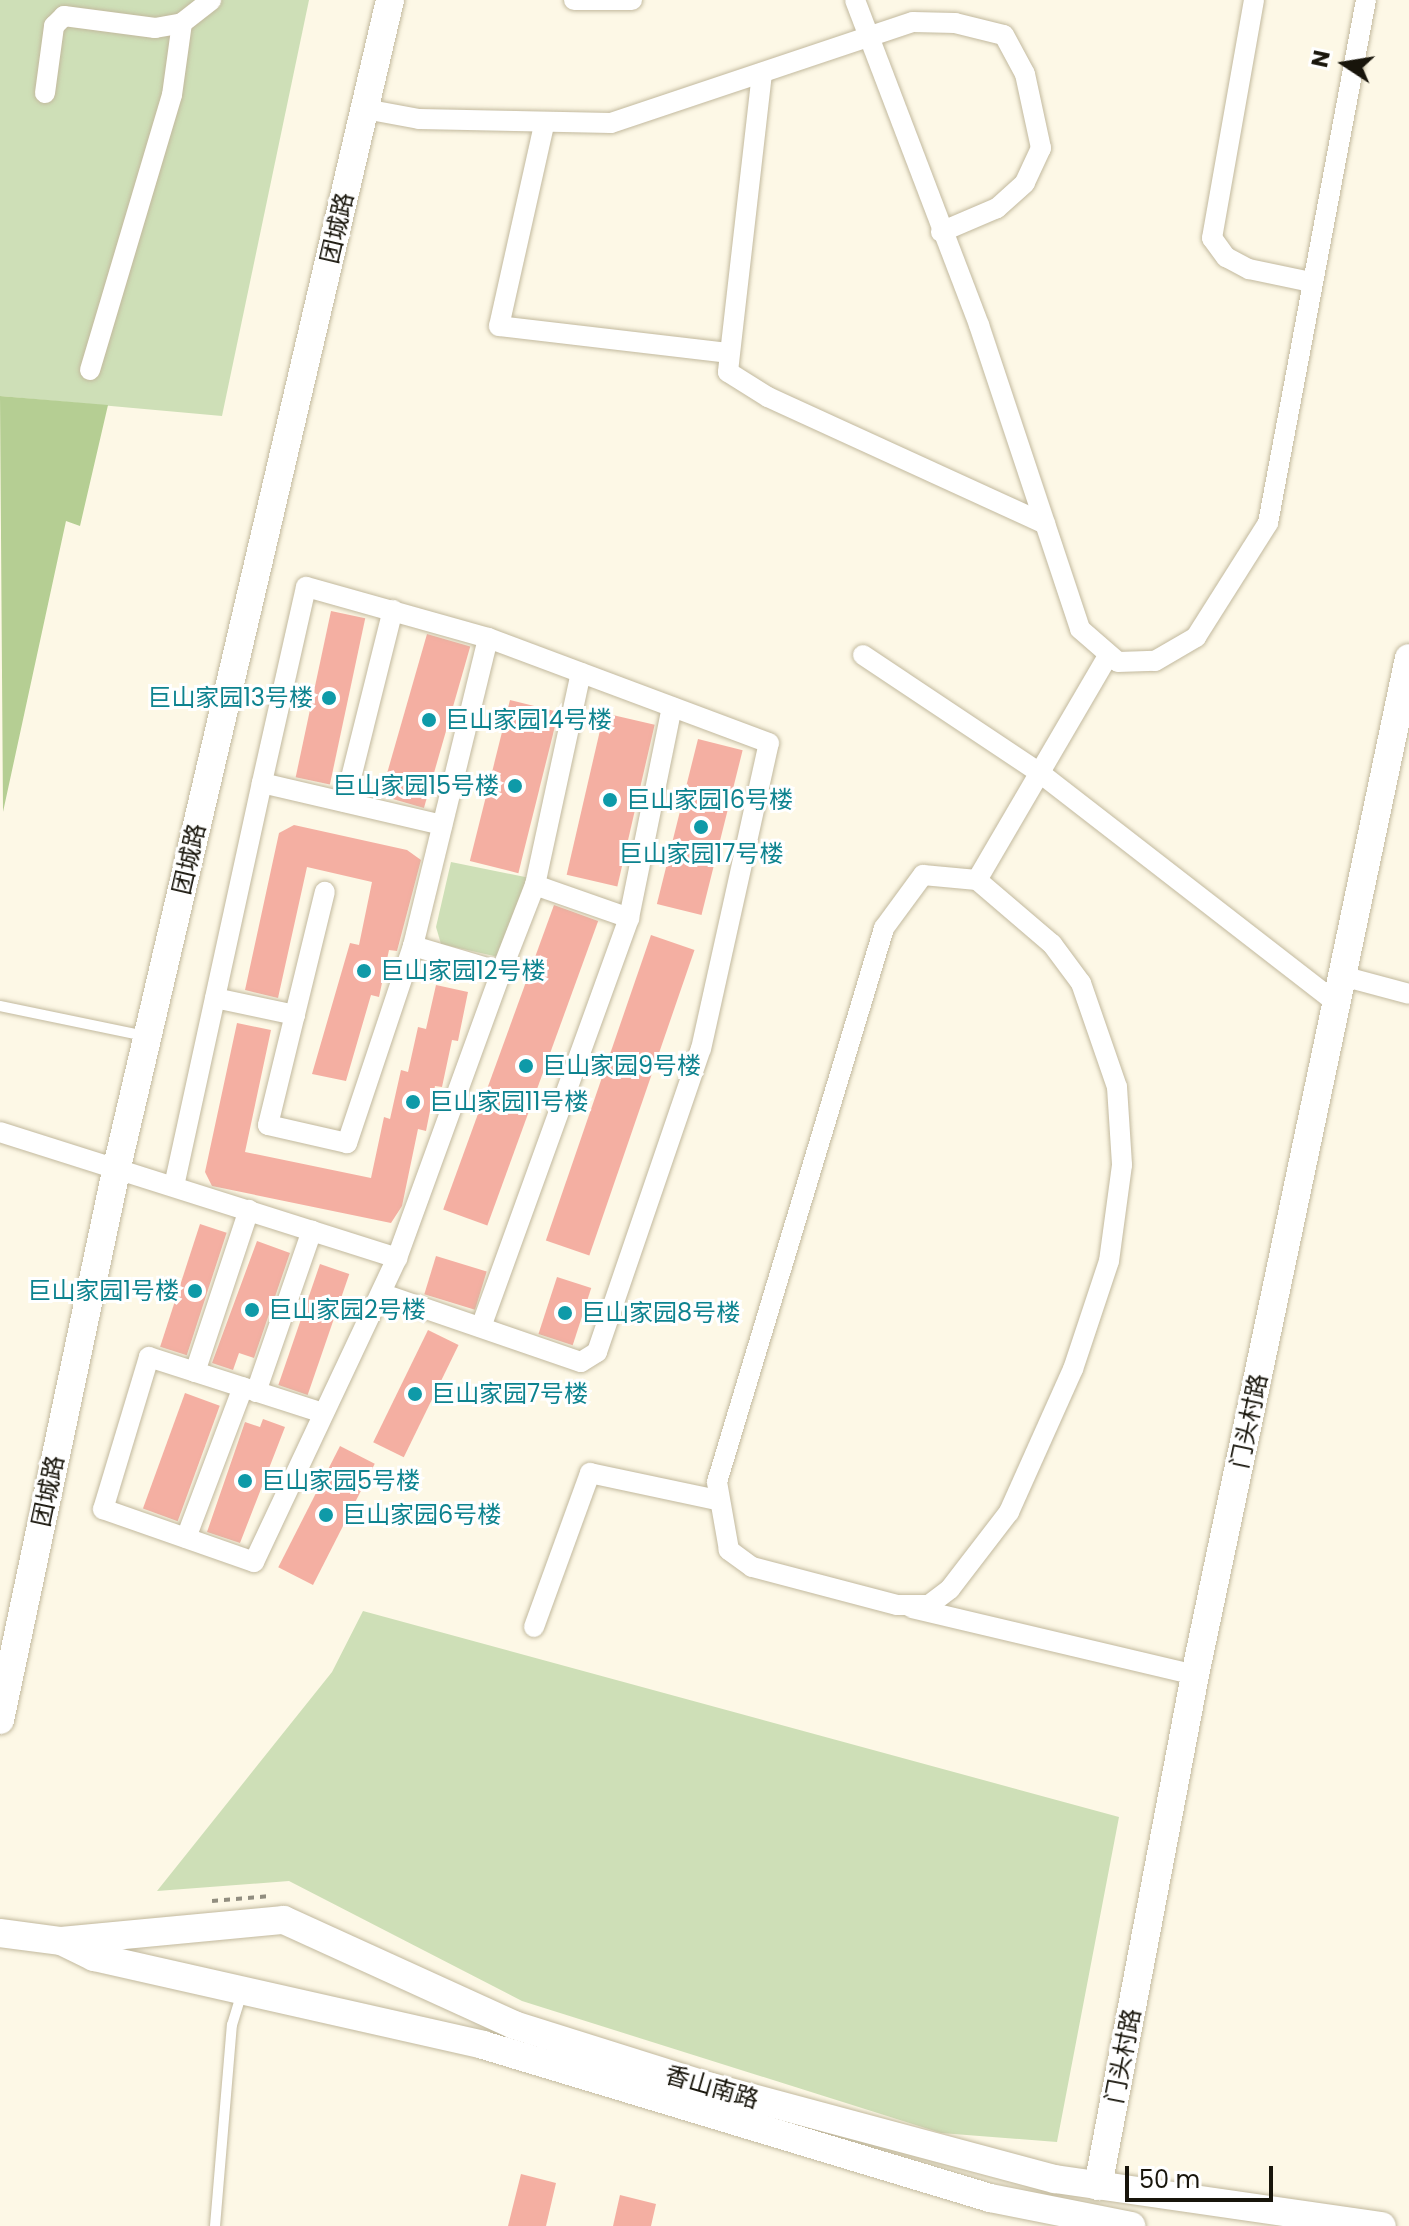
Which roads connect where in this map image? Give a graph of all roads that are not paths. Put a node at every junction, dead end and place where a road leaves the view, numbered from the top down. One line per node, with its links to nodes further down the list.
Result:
1 (211, 0): 8 (street)
2 (390, 0): 12 (street, 团城路)
3 (574, 0): 4 (street)
4 (632, 0)
5 (855, 0): 9 (street)
6 (1254, 0): 15 (street)
7 (1366, 0): 15 (street)
8 (182, 23): 11 (street); 17 (street)
9 (867, 37): 10 (street); 14 (street); 14 (street)
10 (762, 73): 13 (street); 16 (street)
11 (45, 93)
12 (365, 109): 13 (street); 41 (street, 团城路)
13 (544, 125): 16 (street)
14 (941, 232): 18 (street)
15 (1311, 282): 22 (street)
16 (728, 353): 18 (street)
17 (90, 370)
18 (1045, 524): 22 (street)
19 (393, 610): 20 (street); 27 (street); 28 (street)
20 (488, 638): 24 (street); 29 (street)
21 (863, 655): 26 (street)
22 (1108, 656): 26 (street)
23 (1409, 658): 36 (street, 门头村路)
24 (581, 673): 25 (street); 31 (street)
25 (672, 707): 33 (street); 49 (street)
26 (1040, 773): 30 (street); 36 (street)
27 (262, 783): 28 (street); 38 (street)
28 (345, 802): 29 (street)
29 (442, 825): 34 (street)
30 (977, 880): 53 (street); 55 (street)
31 (535, 885): 33 (street); 35 (street)
32 (325, 892): 40 (street)
33 (629, 918): 49 (street)
34 (413, 946): 35 (street); 40 (street)
35 (501, 972): 47 (street)
36 (1339, 989): 37 (street); 57 (street, 门头村路)
37 (1409, 994)
38 (215, 998): 40 (street); 44 (street)
39 (0, 1006): 41 (lane)
40 (295, 1015)
41 (147, 1036): 43 (street, 团城路)
42 (0, 1132): 43 (street)
43 (116, 1171): 44 (street); 58 (street, 团城路)
44 (174, 1186): 45 (street)
45 (249, 1210): 46 (street); 50 (street)
46 (312, 1230): 47 (street); 51 (street)
47 (397, 1258): 48 (street)
48 (383, 1294): 49 (street); 52 (street)
49 (481, 1327)
50 (195, 1372): 51 (street); 54 (street)
51 (249, 1390): 52 (street); 54 (street)
52 (323, 1413): 54 (street)
53 (717, 1500): 55 (street); 56 (street)
54 (186, 1538)
55 (897, 1605): 57 (street)
56 (534, 1627)
57 (1195, 1675): 62 (street, 门头村路)
58 (0, 1720)
59 (0, 1933): 60 (street, 香山南路)
60 (61, 1941): 61 (street, 香山南路); 62 (street, 香山南路)
61 (243, 1990): 63 (lane); 64 (street, 香山南路)
62 (1098, 2186): 65 (street, 香山南路)
63 (215, 2226)
64 (1131, 2226)
65 (1382, 2226)

